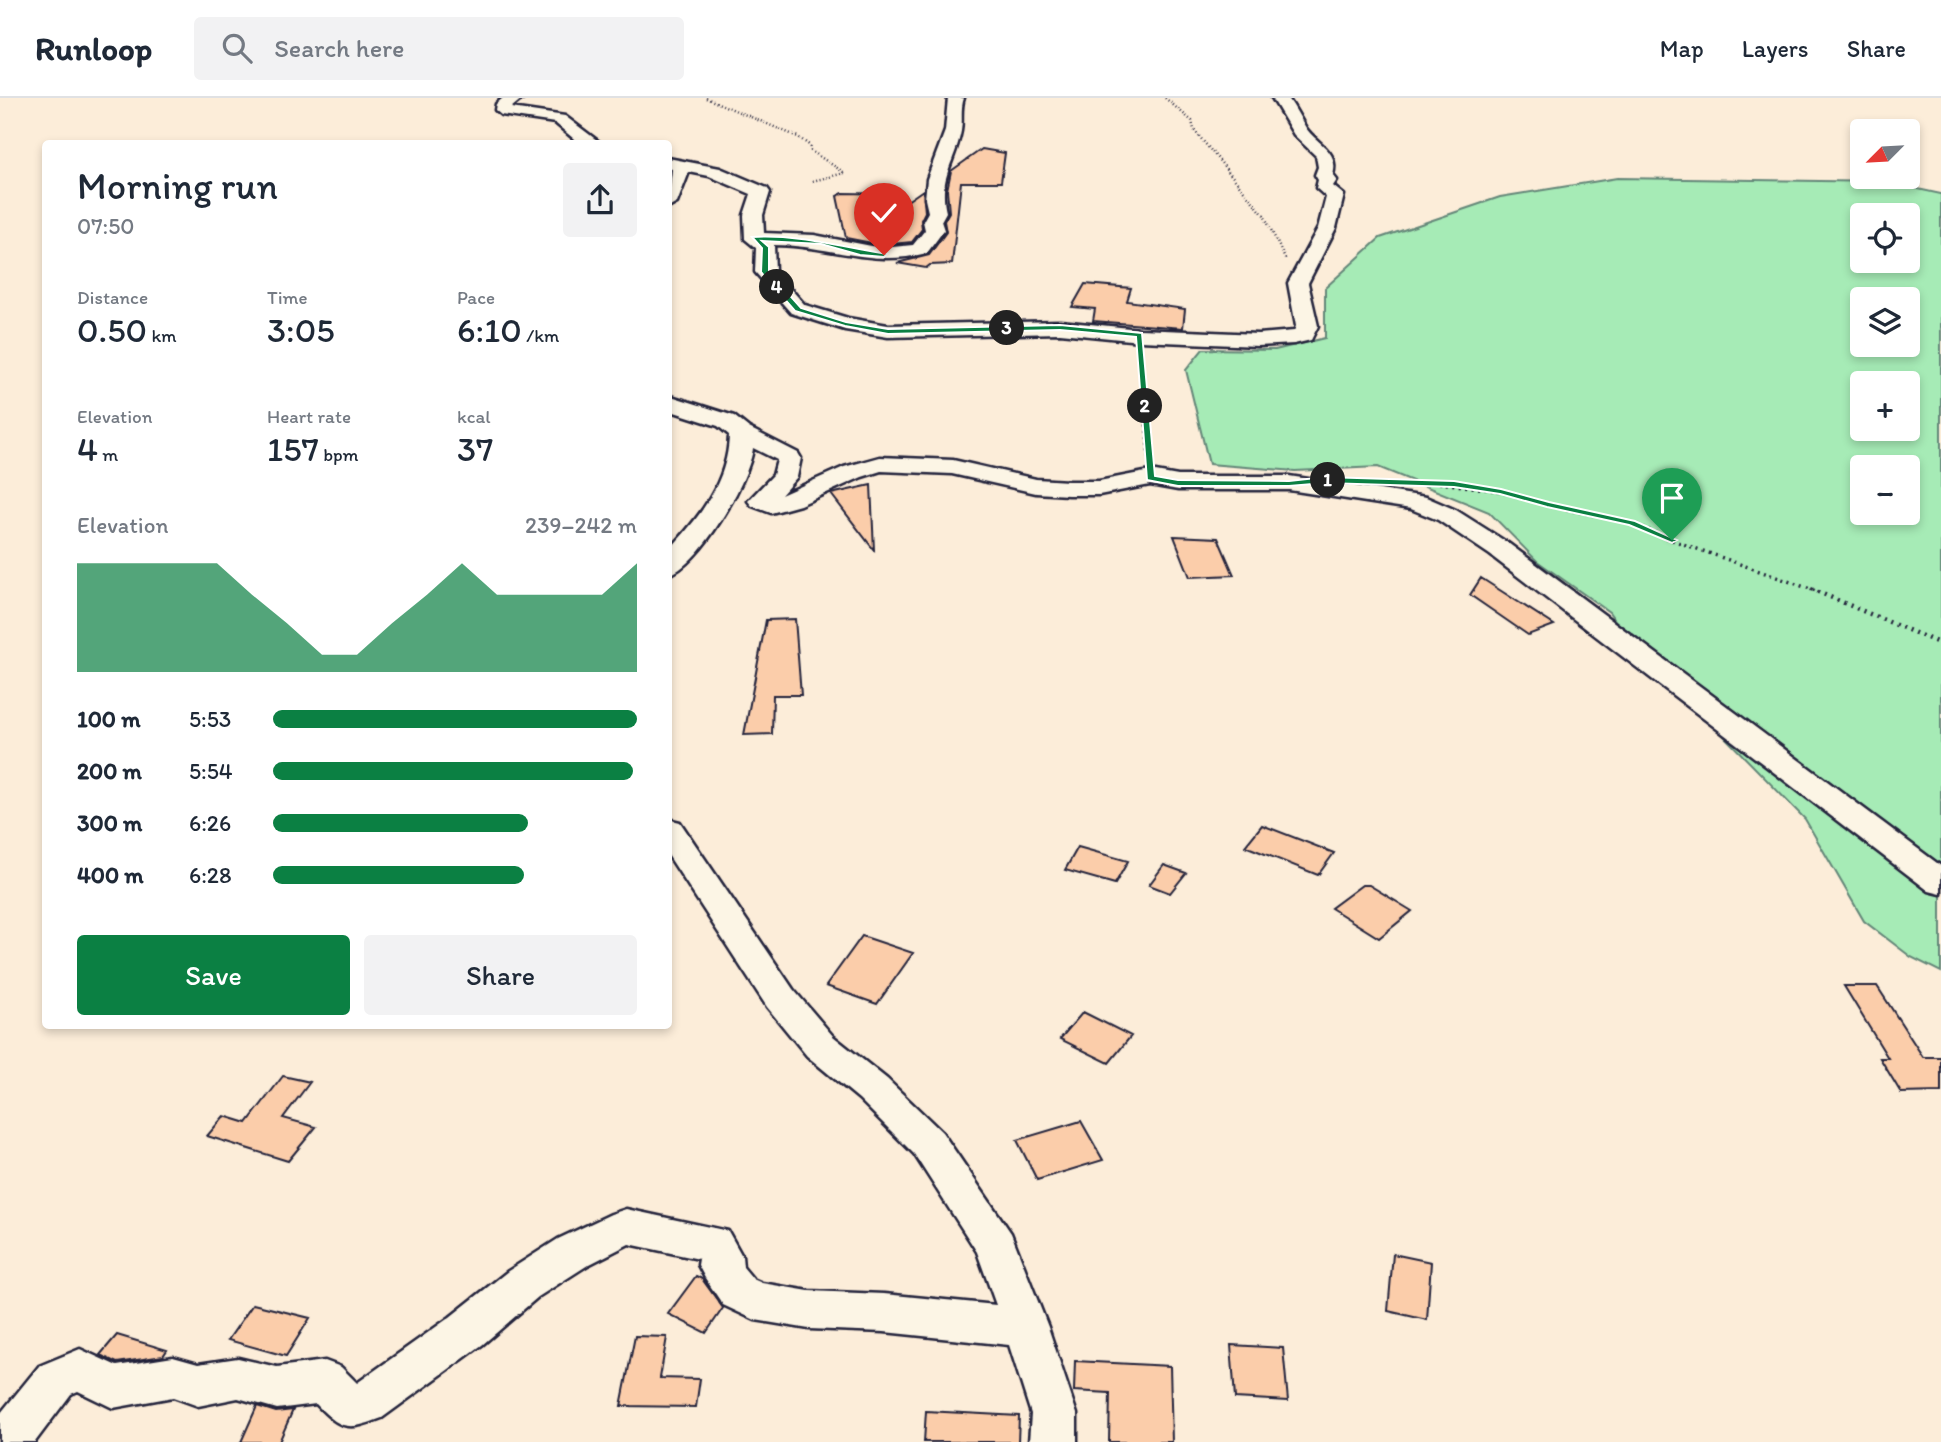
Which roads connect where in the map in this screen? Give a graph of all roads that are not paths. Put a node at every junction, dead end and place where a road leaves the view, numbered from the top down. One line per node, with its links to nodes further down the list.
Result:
1 (515, 98): 4 (street)
2 (956, 98): 7 (street)
3 (1280, 98): 7 (street)
4 (586, 140)
5 (674, 164): 6 (street); 7 (street)
6 (672, 194)
7 (755, 239)
8 (672, 403): 9 (street)
9 (741, 433): 10 (street); 12 (street)
10 (672, 563)
11 (672, 835): 13 (street)
12 (1941, 883)
13 (1026, 1327): 14 (street); 15 (street)
14 (0, 1442)
15 (1053, 1442)

